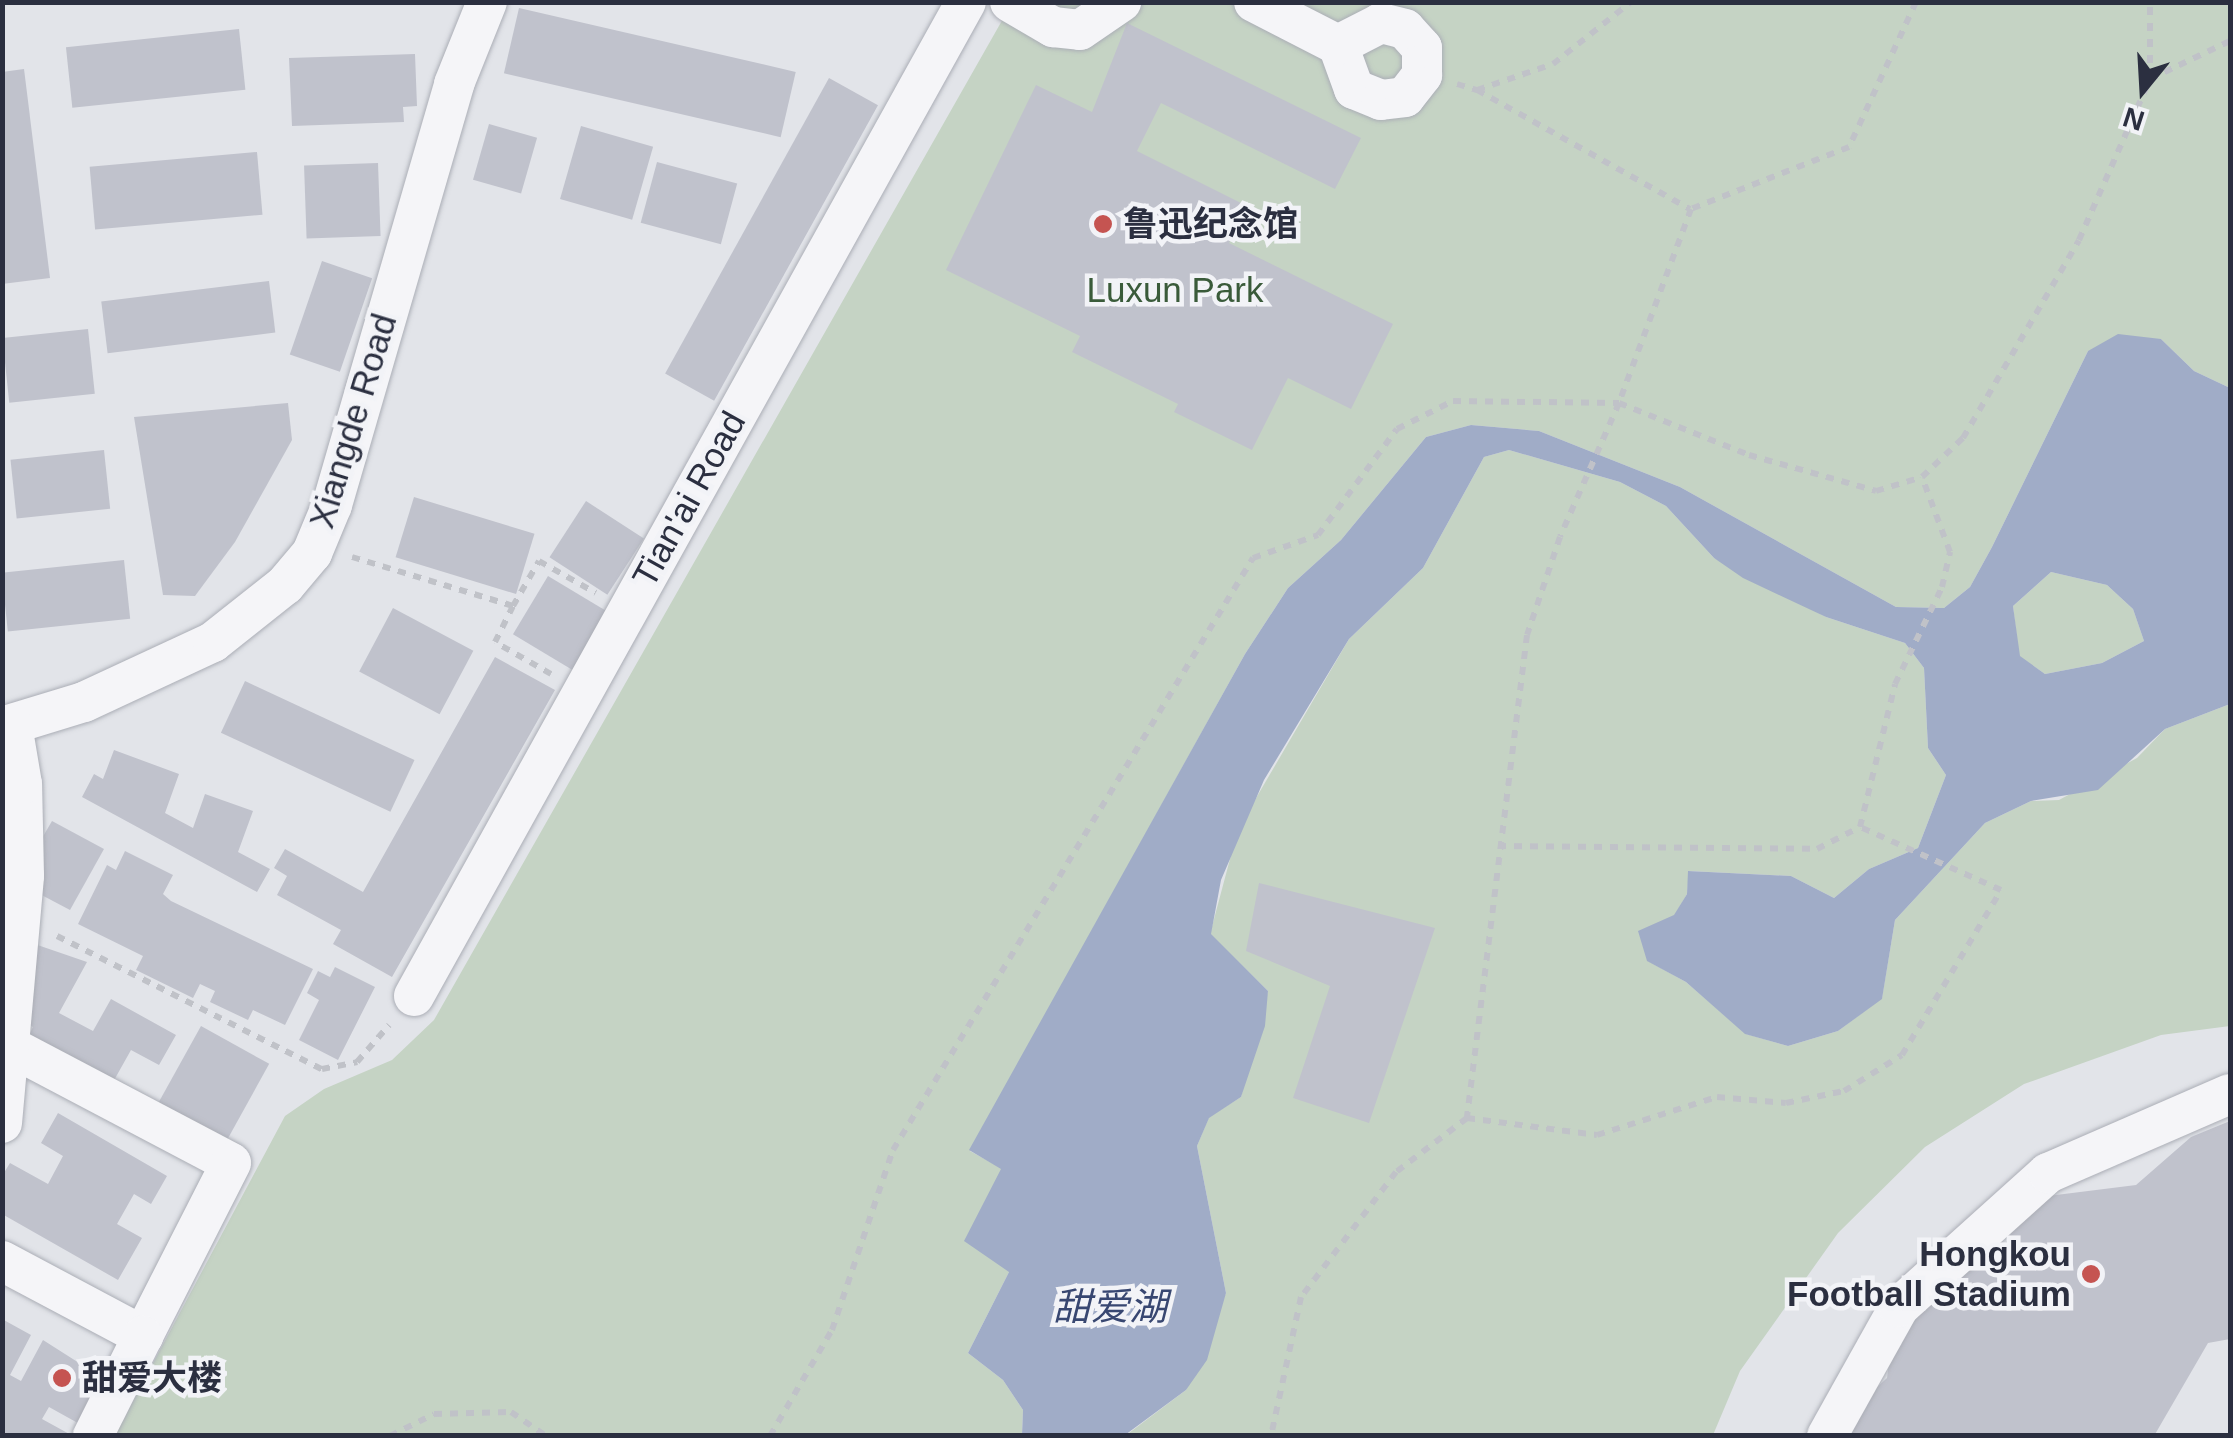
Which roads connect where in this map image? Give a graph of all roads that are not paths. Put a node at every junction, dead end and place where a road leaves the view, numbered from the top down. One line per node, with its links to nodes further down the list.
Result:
1 (486, 2): 7 (street, Xiangde Road)
2 (966, 2): 8 (street, Tian'ai Road)
3 (1010, 2): 4 (street)
4 (1121, 2)
5 (1254, 2): 6 (street)
6 (1338, 44): 6 (street)
7 (7, 726): 9 (street)
8 (414, 996)
9 (14, 1048): 11 (street); 13 (street)
10 (2230, 1094): 15 (street)
11 (2, 1122)
12 (2, 1261): 13 (street)
13 (143, 1336): 14 (street)
14 (93, 1436)
15 (1826, 1436)

